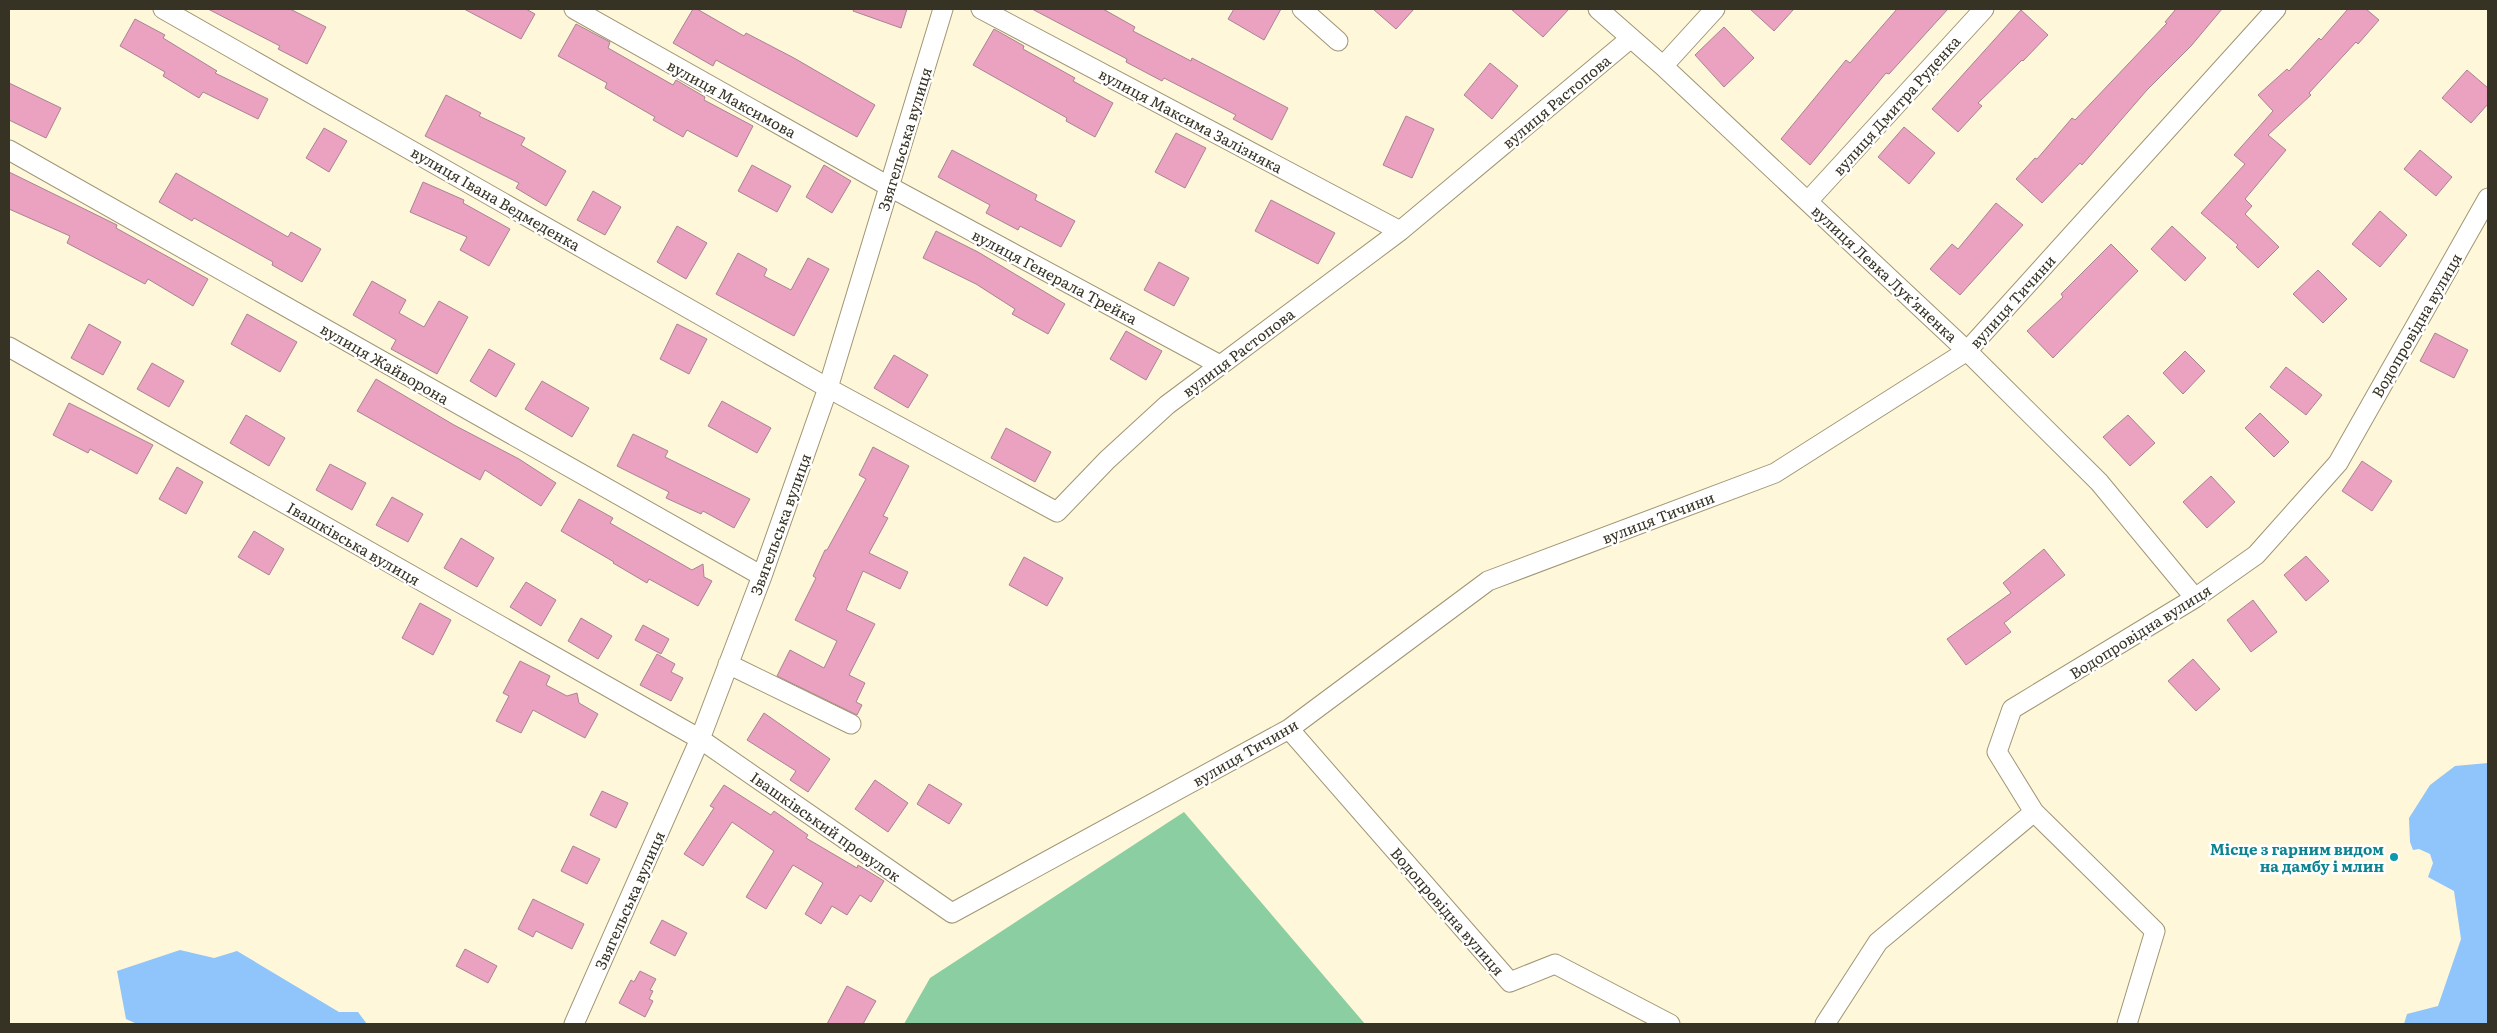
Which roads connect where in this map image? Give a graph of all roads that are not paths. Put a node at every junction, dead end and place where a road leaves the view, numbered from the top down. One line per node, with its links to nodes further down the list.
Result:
1 (163, 9): 21 (street, вулиця Івана Ведмеденка)
2 (574, 9): 14 (street, вулиця Максимова)
3 (943, 9): 14 (street, Звягельська вулиця)
4 (981, 9): 17 (street, вулиця Максима Залізняка)
5 (1302, 9): 11 (street)
6 (1598, 9): 10 (street, вулиця Левка Лукʼяненка)
7 (1715, 9): 12 (street)
8 (1984, 9): 16 (street, вулиця Дмитра Руденка)
9 (2276, 9): 19 (street, вулиця Тичини)
10 (1631, 38): 12 (street, вулиця Левка Лукʼяненка); 17 (street, вулиця Растопова)
11 (1338, 41)
12 (1663, 66): 16 (street, вулиця Левка Лукʼяненка)
13 (9, 150): 22 (street, вулиця Жайворона)
14 (890, 187): 20 (street, вулиця Генерала Трейка); 21 (street, Звягельська вулиця)
15 (2488, 198): 23 (street, Водопровідна вулиця)
16 (1808, 201): 19 (street, вулиця Левка Лукʼяненка)
17 (1400, 231): 20 (street, вулиця Растопова)
18 (9, 347): 27 (street, Івашківська вулиця)
19 (1968, 351): 23 (street, вулиця Левка Лукʼяненка); 26 (street, вулиця Тичини)
20 (1220, 365): 21 (street, вулиця Растопова)
21 (828, 388): 22 (street, Звягельська вулиця)
22 (762, 576): 24 (street, Звягельська вулиця)
23 (2195, 598): 28 (street, Водопровідна вулиця)
24 (728, 664): 25 (street); 27 (street, Звягельська вулиця)
25 (851, 724)
26 (1289, 729): 29 (street, вулиця Тичини); 31 (street, Водопровідна вулиця)
27 (700, 740): 29 (street, Івашківський провулок); 30 (street, Звягельська вулиця)
28 (2034, 812): 32 (street); 33 (street)
29 (952, 914)
30 (574, 1024)
31 (1670, 1024)
32 (1825, 1024)
33 (2127, 1024)

